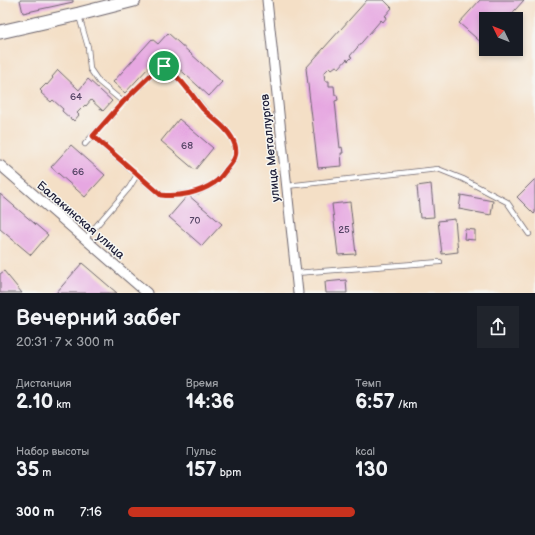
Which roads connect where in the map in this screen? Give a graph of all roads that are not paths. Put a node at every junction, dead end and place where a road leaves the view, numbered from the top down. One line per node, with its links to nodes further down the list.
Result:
1 (134, 0): 3 (main road)
2 (267, 0): 10 (street, улица Металлургов)
3 (79, 14): 4 (main road); 5 (lane)
4 (0, 32)
5 (123, 102): 6 (lane); 9 (lane)
6 (93, 136): 7 (lane); 9 (lane)
7 (85, 144)
8 (0, 166): 12 (street, Балакинская улица)
9 (137, 175): 12 (lane)
10 (287, 186): 11 (lane); 14 (street, улица Металлургов)
11 (529, 234)
12 (85, 240): 15 (street, Балакинская улица)
13 (440, 262): 14 (lane)
14 (296, 273): 16 (street, улица Металлургов)
15 (146, 293)
16 (298, 293)

